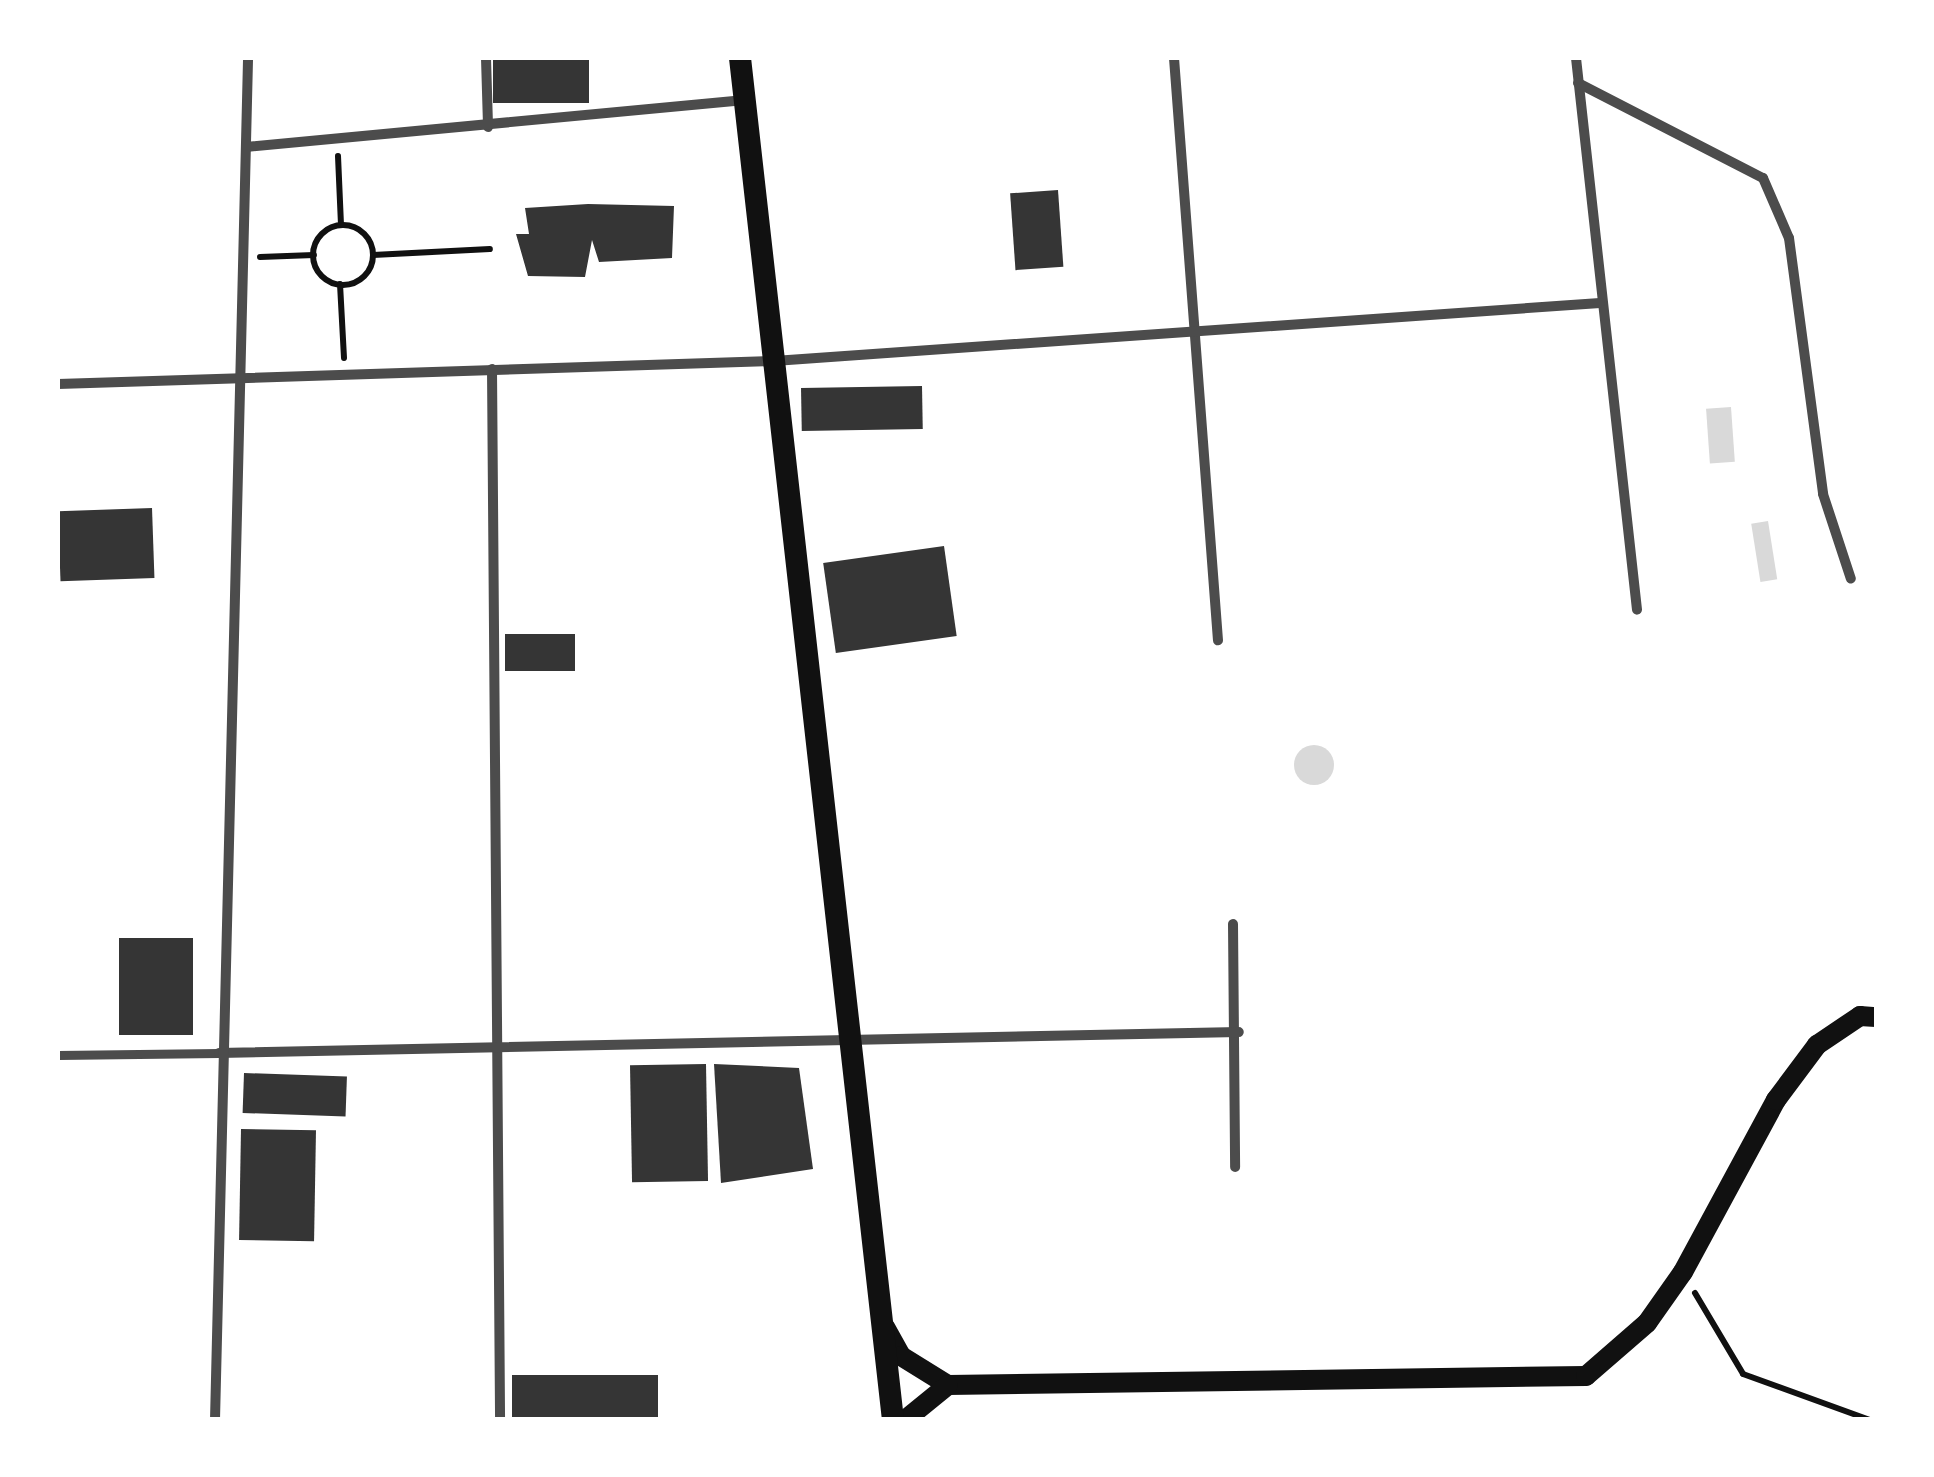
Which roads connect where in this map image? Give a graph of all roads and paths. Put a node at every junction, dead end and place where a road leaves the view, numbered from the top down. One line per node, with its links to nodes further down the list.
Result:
1 (248, 58): 10 (street)
2 (486, 58): 8 (street)
3 (740, 58): 7 (main road)
4 (1174, 58): 18 (street)
5 (1576, 58): 6 (street)
6 (1578, 83): 17 (street); 24 (street)
7 (746, 100): 8 (street); 19 (main road)
8 (488, 127): 9 (street)
9 (338, 140): 10 (street); 11 (path)
10 (246, 147): 15 (street)
11 (341, 225): 13 (path); 14 (path)
12 (490, 249): 14 (path)
13 (314, 255): 15 (path); 16 (path)
14 (373, 255): 16 (path)
15 (244, 258): 22 (street)
16 (340, 284): 21 (path)
17 (1600, 303): 18 (street); 25 (street)
18 (1197, 331): 19 (street); 26 (street)
19 (774, 360): 20 (street); 30 (main road)
20 (492, 369): 21 (street); 31 (street)
21 (345, 374): 22 (street)
22 (242, 378): 23 (street); 32 (street)
23 (58, 384)
24 (1851, 579)
25 (1637, 610)
26 (1218, 640)
27 (1233, 924): 29 (street)
28 (1876, 1017): 35 (main road)
29 (1238, 1032): 30 (street); 34 (street)
30 (848, 1043): 31 (street); 36 (main road)
31 (499, 1048): 32 (street); 39 (street)
32 (219, 1053): 33 (street); 38 (street)
33 (58, 1055)
34 (1235, 1166)
35 (1683, 1272): 37 (main road); 42 (path)
36 (878, 1308): 37 (main road); 40 (main road)
37 (948, 1385): 41 (main road)
38 (215, 1420)
39 (500, 1420)
40 (894, 1420)
41 (906, 1420)
42 (1870, 1420)

